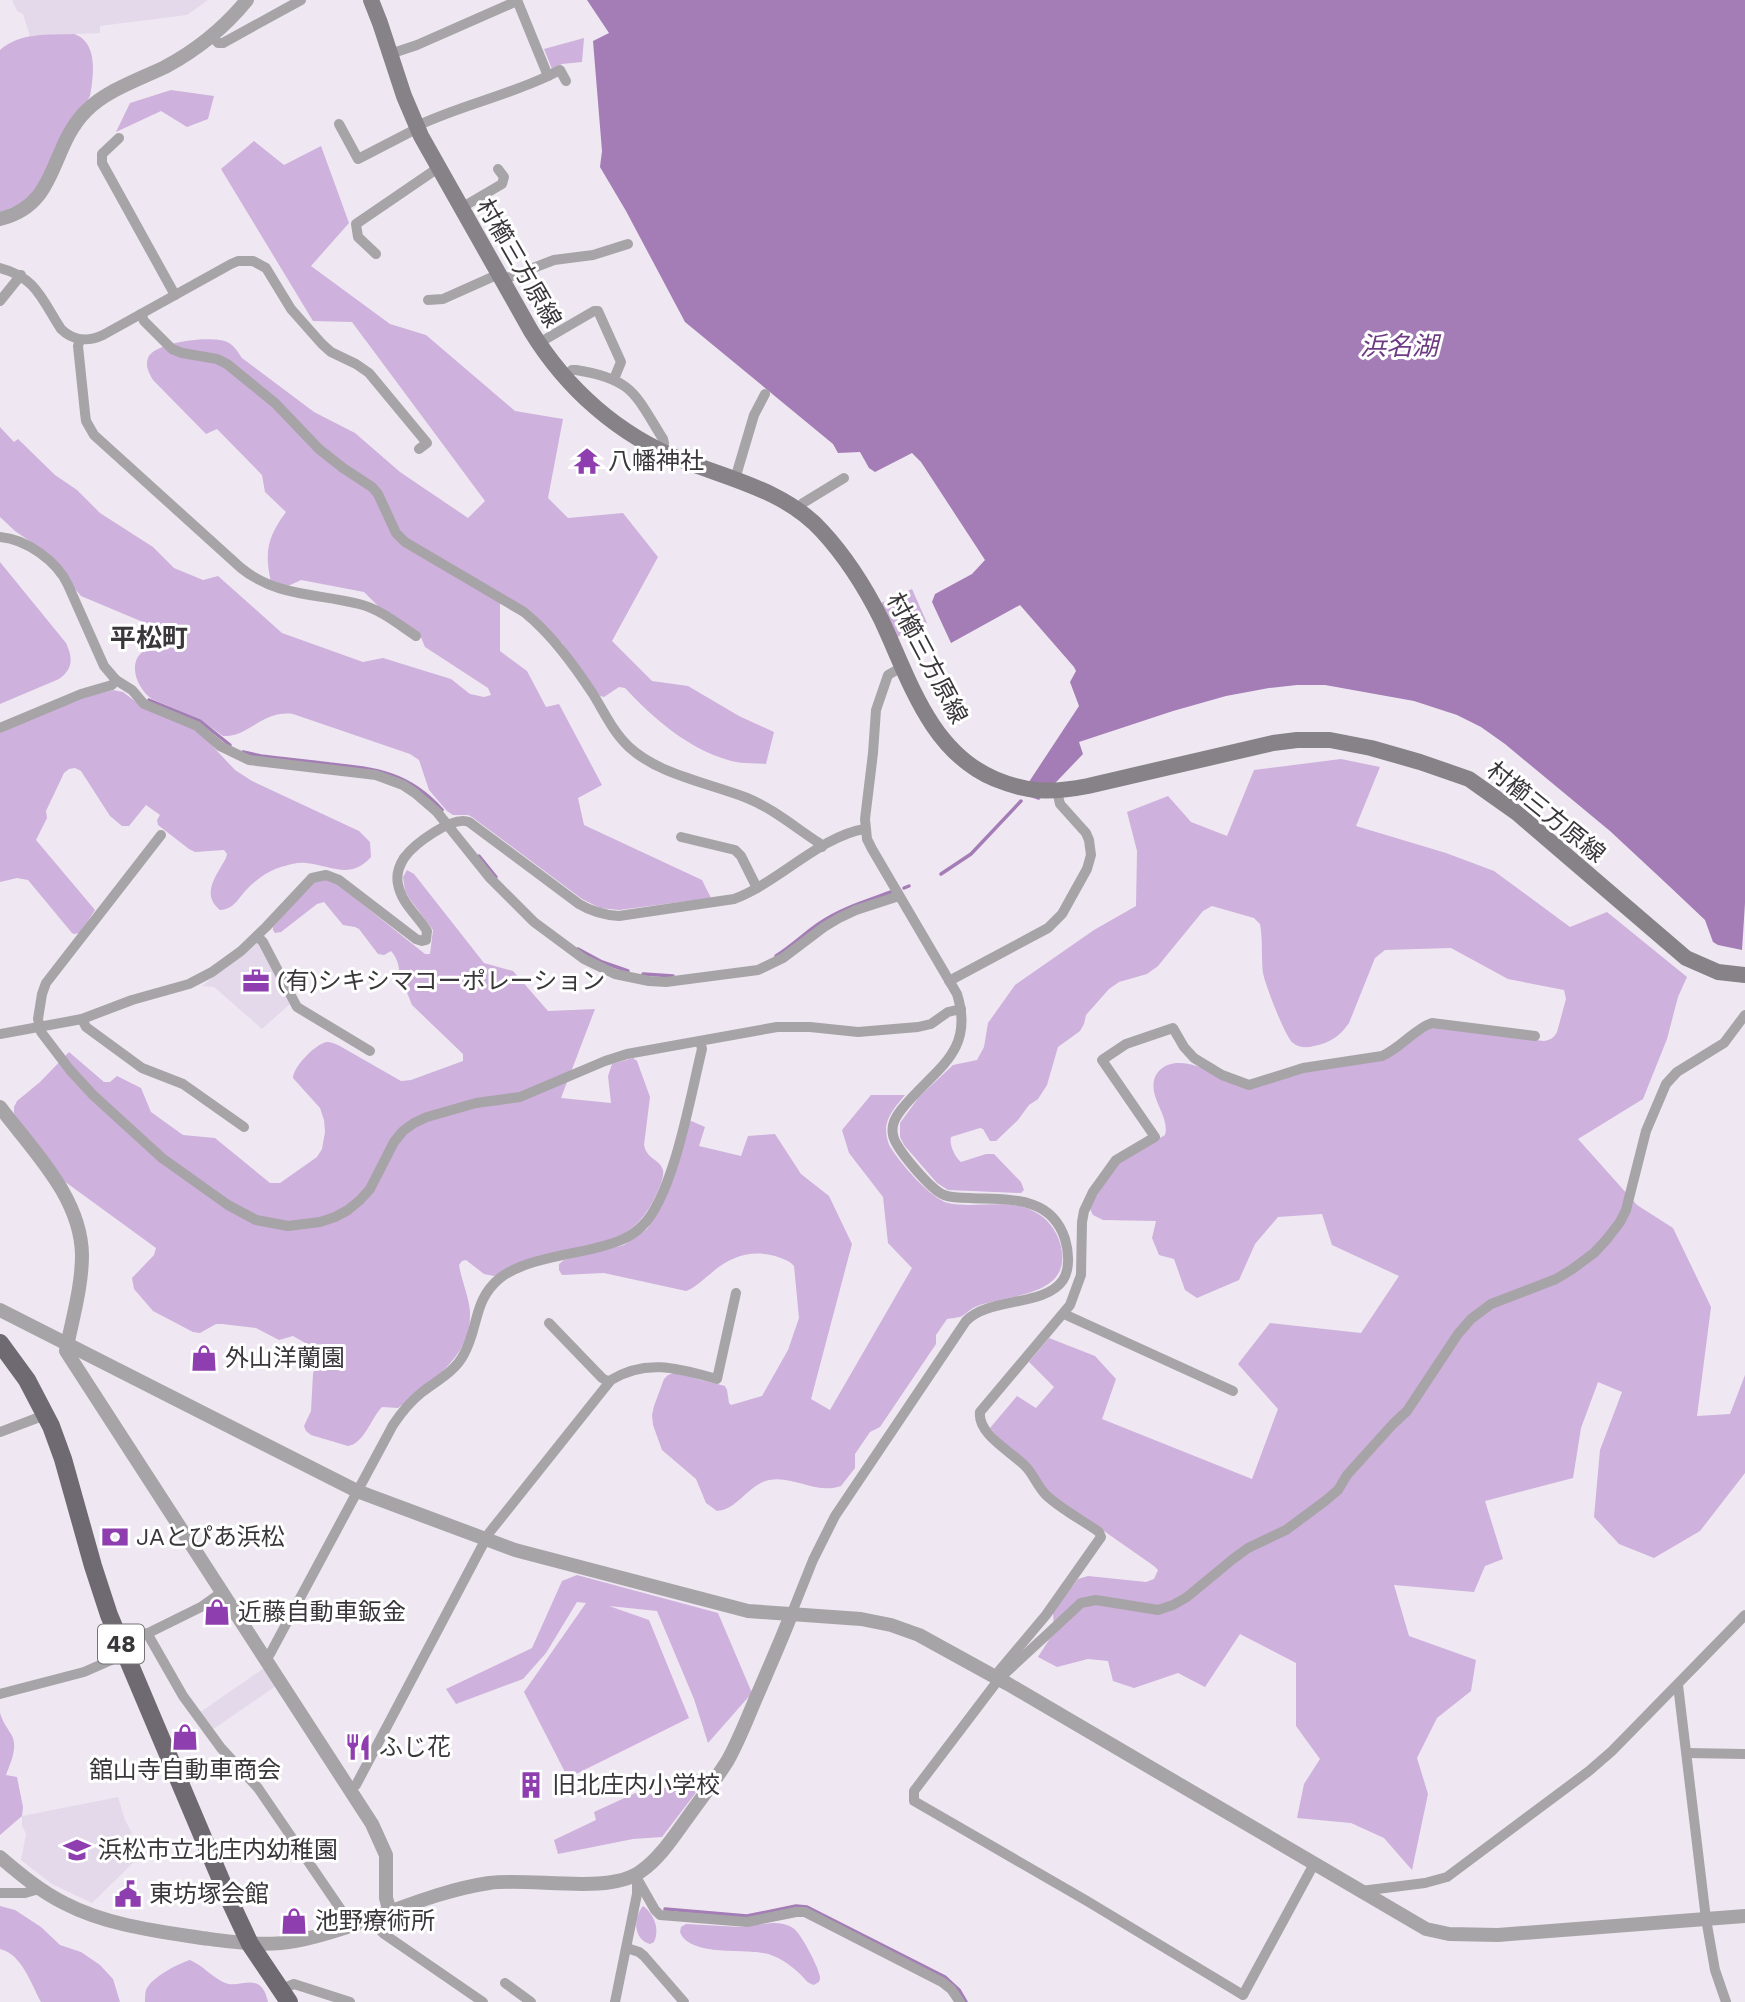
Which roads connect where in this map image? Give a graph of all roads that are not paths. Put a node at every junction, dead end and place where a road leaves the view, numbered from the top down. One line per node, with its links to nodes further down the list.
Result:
1 (247, 0): 5 (street)
2 (301, 0): 5 (street)
3 (371, 0): 6 (main road, 村櫛三方原線)
4 (517, 0): 6 (street); 7 (street)
5 (212, 36): 15 (street)
6 (390, 54): 10 (main road, 村櫛三方原線)
7 (548, 76): 8 (street); 10 (street)
8 (566, 81)
9 (339, 124): 10 (street)
10 (417, 127): 12 (main road, 村櫛三方原線)
11 (119, 138): 21 (street)
12 (438, 168): 14 (main road, 村櫛三方原線); 17 (street)
13 (498, 169): 14 (street)
14 (461, 208): 20 (main road, 村櫛三方原線)
15 (0, 219)
16 (628, 244): 20 (street)
17 (376, 254)
18 (0, 268): 19 (street)
19 (21, 275): 23 (street); 25 (street)
20 (501, 277): 22 (street); 26 (main road, 村櫛三方原線)
21 (175, 295): 24 (street); 30 (street)
22 (428, 300)
23 (0, 301)
24 (141, 314): 25 (street); 45 (street)
25 (80, 340): 36 (street)
26 (539, 343): 27 (main road, 村櫛三方原線); 28 (street)
27 (564, 377): 28 (street); 31 (main road, 村櫛三方原線)
28 (614, 379): 31 (street)
29 (765, 394): 33 (street)
30 (419, 449)
31 (662, 451): 33 (main road, 村櫛三方原線)
32 (844, 478): 34 (street)
33 (735, 480): 34 (main road, 村櫛三方原線)
34 (798, 509): 37 (main road, 村櫛三方原線)
35 (0, 537): 38 (street)
36 (416, 636)
37 (902, 667): 40 (main road, 村櫛三方原線); 42 (street)
38 (116, 680): 39 (street); 41 (street)
39 (0, 728)
40 (1057, 791): 49 (main road, 村櫛三方原線); 50 (street)
41 (447, 825): 46 (street); 47 (street); 48 (street)
42 (865, 829): 45 (street); 47 (street)
43 (161, 835): 54 (street)
44 (681, 837): 46 (street)
45 (822, 848): 46 (street)
46 (757, 888)
47 (899, 896): 50 (street)
48 (257, 936): 53 (street); 58 (street)
49 (1745, 975)
50 (949, 981): 51 (street)
51 (961, 1009): 57 (street); 61 (street)
52 (1745, 1015): 81 (street)
53 (82, 1018): 54 (street); 60 (street)
54 (40, 1027): 55 (street); 57 (street)
55 (0, 1034)
56 (1535, 1036): 62 (street)
57 (700, 1041): 73 (street)
58 (370, 1051)
59 (0, 1107): 68 (street)
60 (244, 1127)
61 (1063, 1280): 62 (street); 76 (street)
62 (1079, 1285): 65 (street)
63 (736, 1293): 69 (street)
64 (0, 1310): 68 (street)
65 (1064, 1314): 70 (street); 81 (street)
66 (549, 1323): 69 (street)
67 (0, 1343): 71 (main road, 48)
68 (68, 1345): 73 (street); 75 (street)
69 (609, 1382): 74 (street)
70 (1233, 1391)
71 (46, 1415): 72 (street); 79 (main road, 48)
72 (0, 1432)
73 (357, 1491): 74 (street); 80 (street)
74 (486, 1539): 76 (street); 86 (street)
75 (222, 1592): 78 (street); 80 (street)
76 (791, 1615): 81 (street); 89 (street)
77 (1745, 1615): 82 (street)
78 (146, 1633): 79 (street); 97 (street)
79 (123, 1650): 83 (street); 98 (main road, 48)
80 (264, 1658): 86 (street)
81 (999, 1679): 88 (street); 88 (street)
82 (1678, 1685): 84 (street); 91 (street)
83 (0, 1694)
84 (1687, 1753): 85 (street); 96 (street)
85 (1745, 1754)
86 (349, 1789): 93 (street)
87 (0, 1857): 90 (street)
88 (1314, 1864): 91 (street)
89 (635, 1875): 93 (street); 99 (street); 107 (street)
90 (39, 1889): 92 (street); 98 (street)
91 (1361, 1891): 96 (street)
92 (0, 1893)
93 (390, 1912): 95 (street)
94 (1745, 1916): 96 (street)
95 (372, 1918): 97 (street); 103 (street)
96 (1706, 1919): 108 (street)
97 (349, 1926): 98 (street)
98 (250, 1944): 101 (main road, 48)
99 (627, 1948): 105 (street); 106 (street)
100 (505, 1983): 104 (street)
101 (285, 1997): 102 (street)
102 (350, 2002)
103 (483, 2002)
104 (531, 2002)
105 (615, 2002)
106 (684, 2002)
107 (960, 2002)
108 (1726, 2002)

